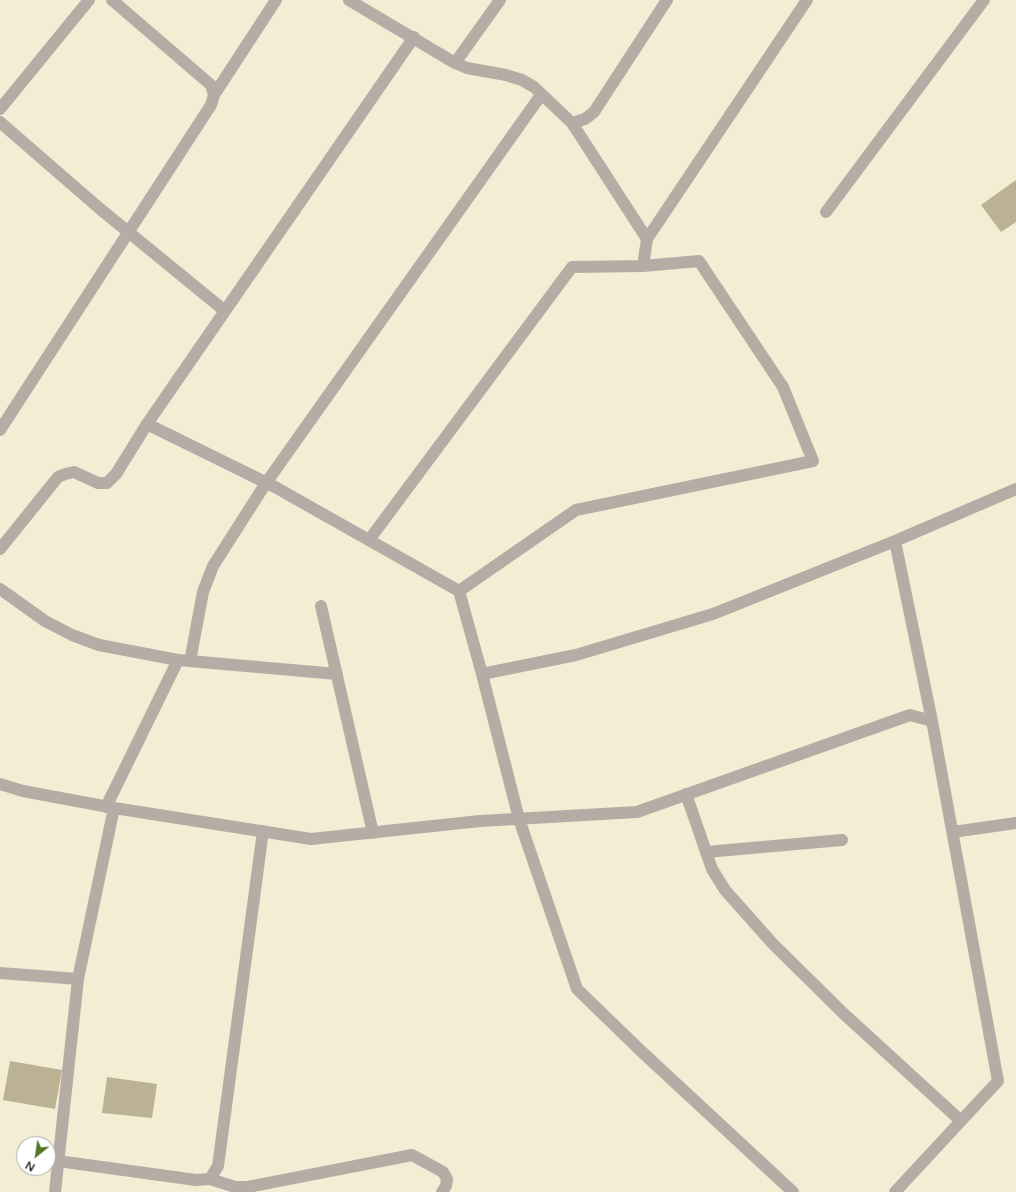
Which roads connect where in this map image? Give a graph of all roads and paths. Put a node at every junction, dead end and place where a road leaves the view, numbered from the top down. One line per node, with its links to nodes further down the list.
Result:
1 (89, 0): 13 (street)
2 (112, 0): 11 (street)
3 (276, 0): 11 (street)
4 (349, 0): 9 (street)
5 (500, 0): 10 (street)
6 (667, 0): 15 (street)
7 (808, 0): 18 (street)
8 (984, 0): 16 (street)
9 (414, 37): 10 (street); 20 (street)
10 (455, 63): 12 (street)
11 (214, 95): 17 (street)
12 (541, 95): 15 (street); 23 (street)
13 (0, 109)
14 (0, 122): 17 (street)
15 (572, 123): 18 (street)
16 (826, 212)
17 (128, 232): 20 (street); 22 (street)
18 (647, 239): 19 (street)
19 (643, 266): 25 (street); 29 (street)
20 (225, 311): 21 (street)
21 (147, 424): 23 (street); 27 (street)
22 (0, 430)
23 (266, 483): 25 (street); 31 (street)
24 (1016, 489): 26 (street)
25 (369, 540): 29 (street)
26 (895, 541): 33 (street); 34 (street)
27 (0, 549)
28 (0, 589): 31 (street)
29 (460, 591): 33 (street)
30 (321, 606): 32 (street)
31 (184, 660): 32 (street); 37 (street)
32 (337, 674): 42 (street)
33 (482, 674): 38 (street)
34 (932, 722): 36 (street); 41 (street)
35 (0, 784): 37 (street)
36 (686, 794): 38 (street); 44 (street)
37 (110, 808): 40 (street); 46 (street)
38 (519, 819): 42 (street); 52 (street)
39 (1016, 823): 41 (street)
40 (263, 831): 42 (street); 49 (street)
41 (953, 832): 47 (street)
42 (373, 833)
43 (842, 840): 44 (street)
44 (706, 852): 47 (street)
45 (0, 974): 46 (street)
46 (78, 979): 48 (street)
47 (961, 1121): 53 (street)
48 (58, 1161): 49 (street); 50 (street)
49 (210, 1179): 51 (street)
50 (55, 1192)
51 (442, 1192)
52 (793, 1192)
53 (895, 1192)

